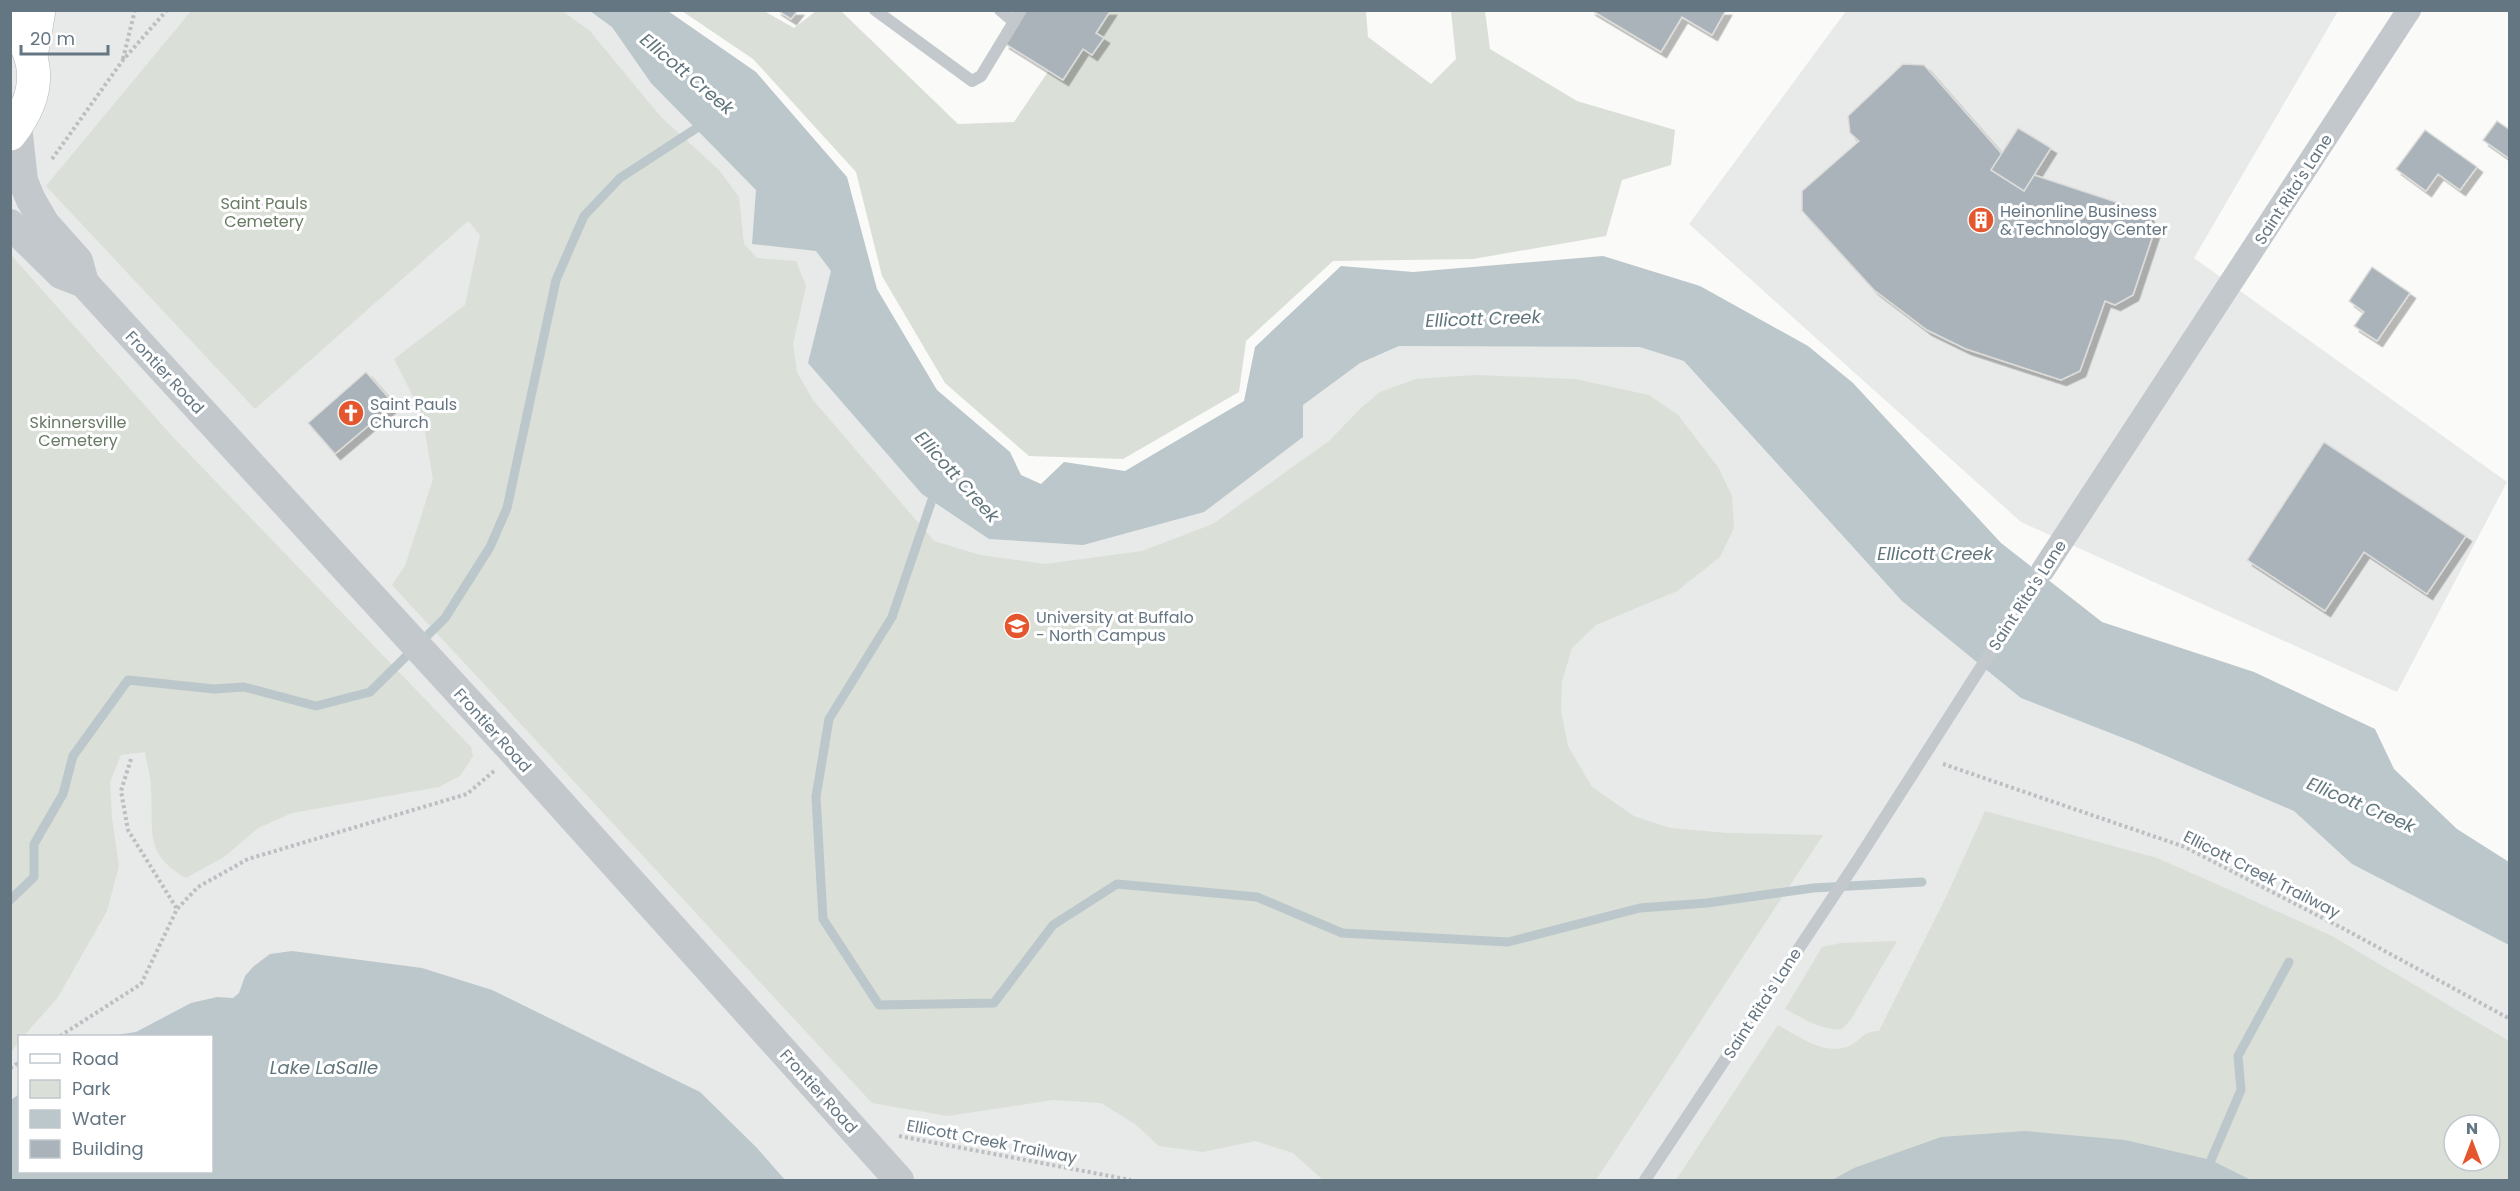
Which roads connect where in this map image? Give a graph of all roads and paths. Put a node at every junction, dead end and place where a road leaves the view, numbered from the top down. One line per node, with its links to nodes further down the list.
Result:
1 (39, 10): 10 (main road)
2 (135, 10): 11 (path)
3 (166, 10): 11 (path)
4 (875, 10): 9 (lane)
5 (999, 10): 9 (lane)
6 (1021, 10): 9 (lane)
7 (2409, 10): 16 (street, Saint Rita's Lane)
8 (10, 21): 10 (main road)
9 (1014, 22)
10 (31, 56): 12 (main road)
11 (123, 60): 13 (path)
12 (14, 130): 15 (street, Frontier Road)
13 (47, 165)
14 (10, 224): 15 (street, Frontier Road)
15 (84, 283): 17 (street, Frontier Road)
16 (2043, 570): 18 (lane, Saint Rita's Lane)
17 (515, 753): 20 (path); 24 (street, Frontier Road)
18 (1923, 757): 21 (path, Ellicott Creek Trailway); 26 (lane, Saint Rita's Lane)
19 (131, 759): 20 (path)
20 (177, 909): 22 (path)
21 (2510, 1019)
22 (62, 1035)
23 (896, 1135): 25 (path, Ellicott Creek Trailway)
24 (899, 1180)
25 (1131, 1180)
26 (1645, 1180)

